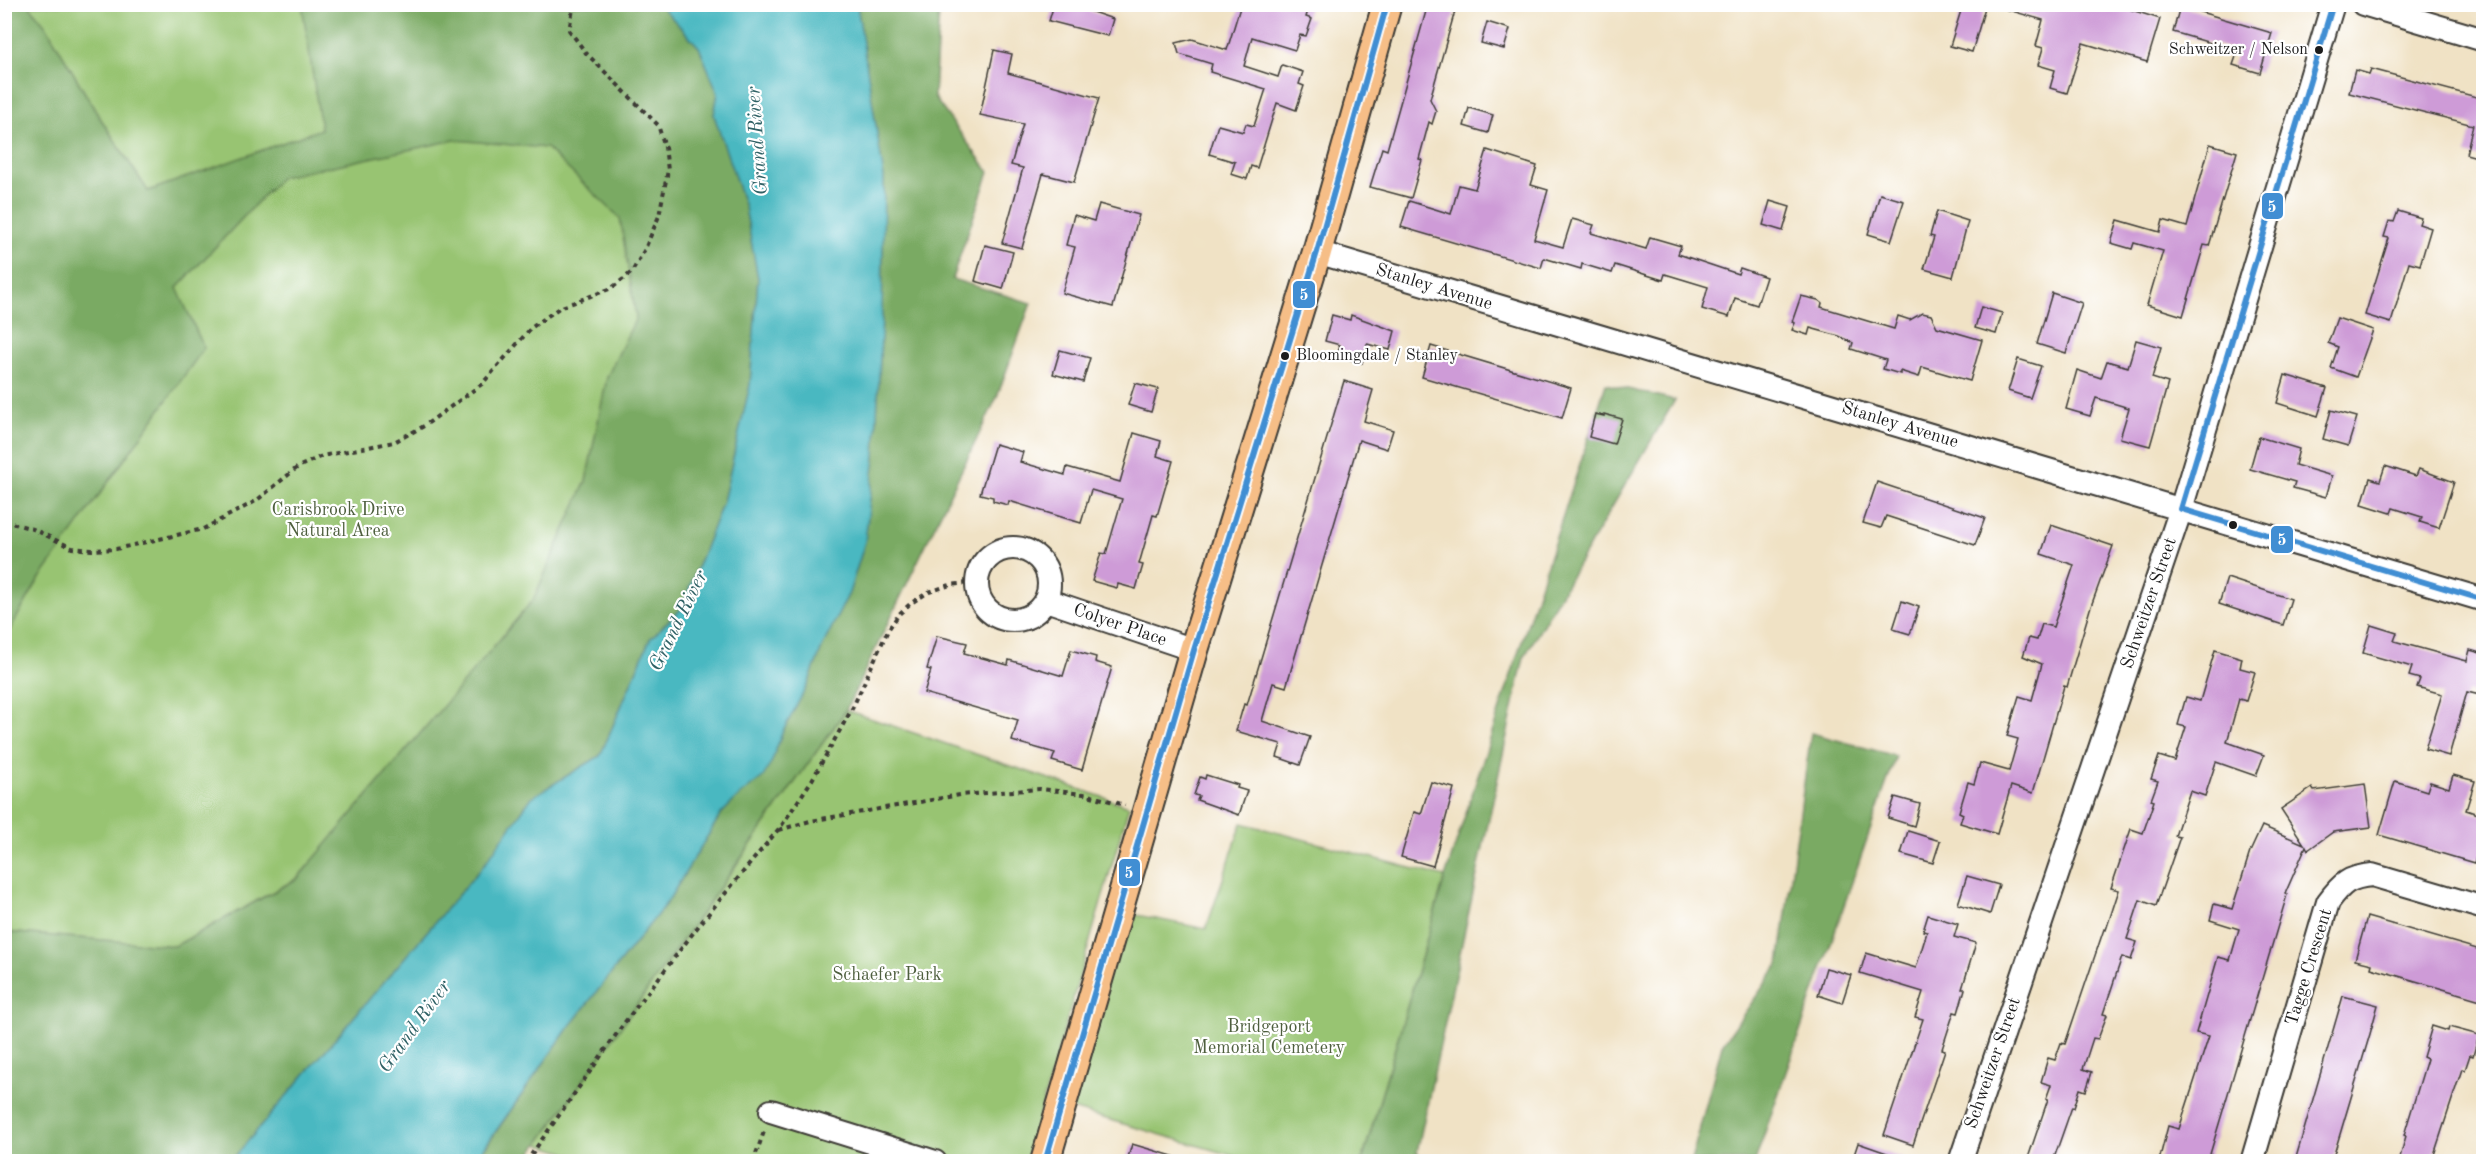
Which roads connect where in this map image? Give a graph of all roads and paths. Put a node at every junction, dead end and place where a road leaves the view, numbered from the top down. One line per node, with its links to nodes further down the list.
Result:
1 (574, 4): 8 (path)
2 (1387, 4): 6 (main road)
3 (2333, 4): 7 (street, Schweitzer Street)
4 (2363, 4): 5 (street)
5 (2484, 40)
6 (1317, 252): 7 (street, Stanley Avenue); 12 (main road)
7 (2181, 509): 11 (street, Stanley Avenue); 21 (street, Schweitzer Street)
8 (4, 521)
9 (977, 582): 10 (street); 10 (street); 14 (path)
10 (1046, 600): 12 (street, Colyer Place)
11 (2484, 600)
12 (1194, 650): 20 (main road)
13 (1128, 805): 14 (path)
14 (778, 830): 17 (path)
15 (2484, 908): 22 (street, Tagge Crescent)
16 (771, 1112): 18 (path); 19 (street)
17 (526, 1161)
18 (753, 1161)
19 (935, 1161)
20 (1045, 1161)
21 (1960, 1161)
22 (2252, 1161)

